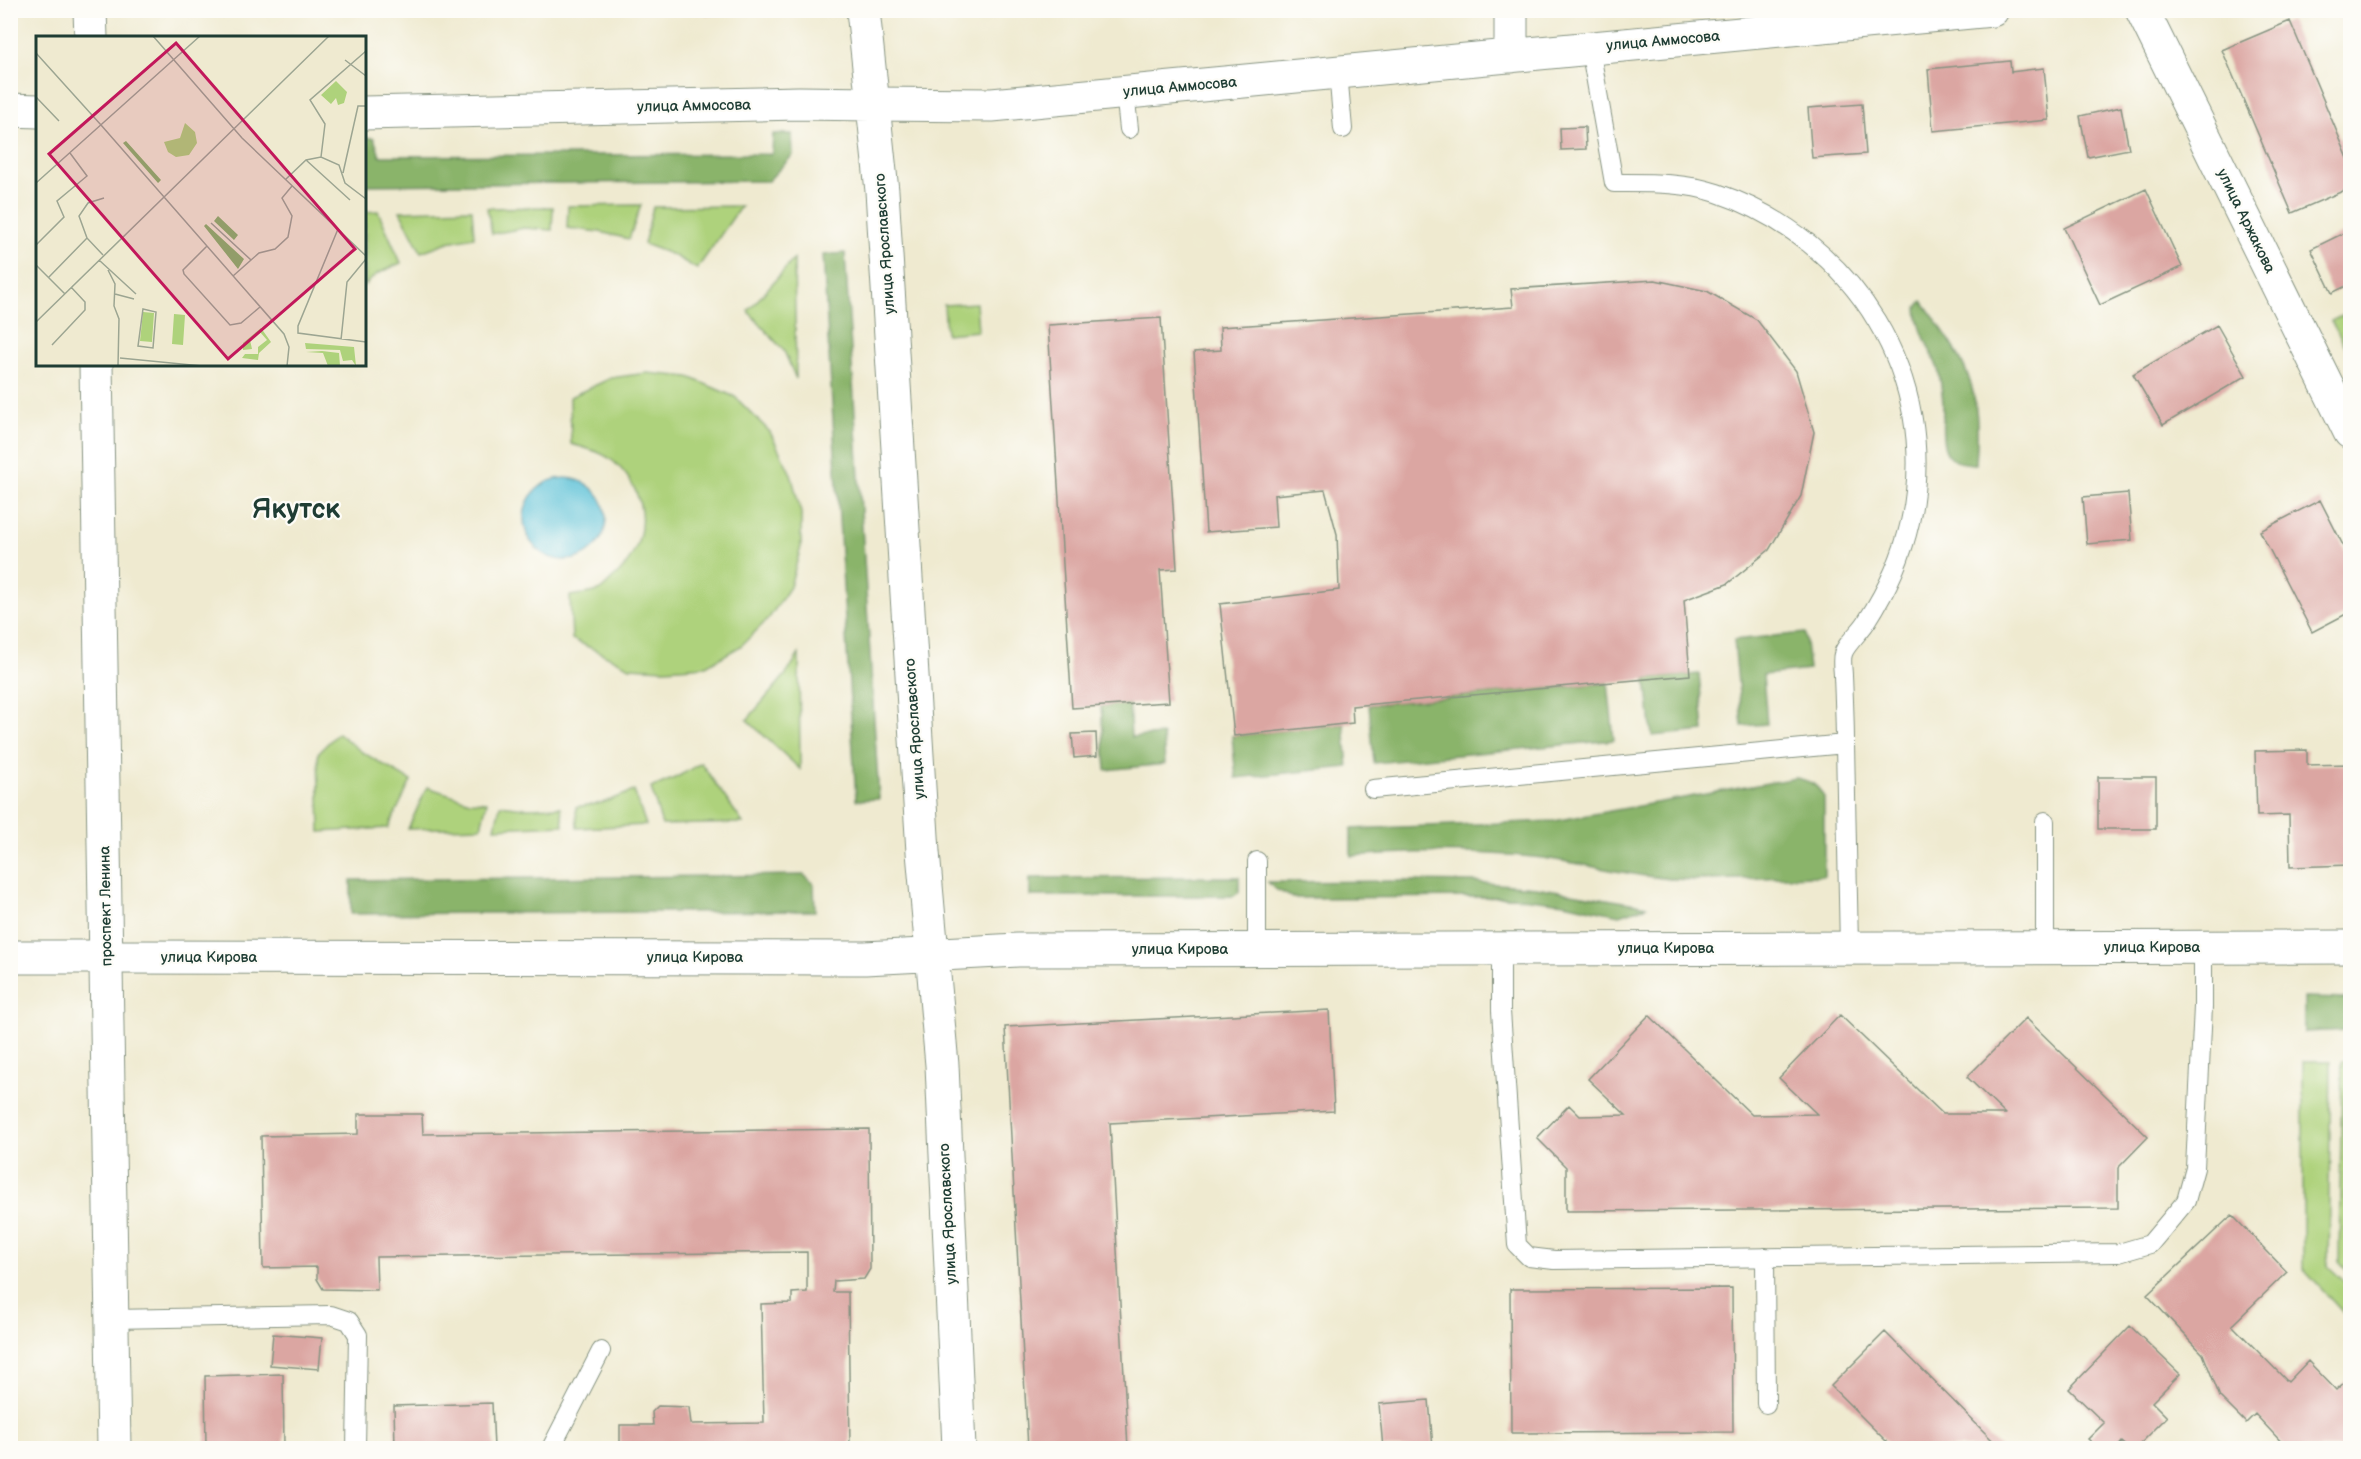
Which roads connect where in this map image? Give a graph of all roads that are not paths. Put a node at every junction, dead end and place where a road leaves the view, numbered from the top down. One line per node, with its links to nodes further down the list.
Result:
1 (90, 10): 6 (street)
2 (863, 10): 11 (street, улица Ярославского)
3 (1511, 10): 8 (street)
4 (1992, 10): 7 (street, улица Аммосова)
5 (2142, 10): 18 (street, улица Аржакова)
6 (91, 36)
7 (1590, 48): 8 (street, улица Аммосова); 19 (lane)
8 (1511, 56): 9 (street, улица Аммосова)
9 (1338, 72): 10 (street, улица Аммосова); 16 (lane)
10 (1125, 92): 11 (street, улица Аммосова); 15 (lane)
11 (872, 104): 14 (street, улица Аммосова); 29 (street, улица Ярославского)
12 (10, 110): 13 (street)
13 (36, 111)
14 (366, 112)
15 (1129, 129)
16 (1343, 129)
17 (96, 366): 31 (street, проспект Ленина)
18 (2350, 432)
19 (1845, 744): 20 (lane); 27 (lane)
20 (1373, 789)
21 (2045, 821): 24 (lane)
22 (1257, 861): 28 (lane)
23 (2350, 946): 25 (street, улица Кирова)
24 (2045, 947): 25 (street, улица Кирова); 27 (street, улица Кирова)
25 (2203, 947): 32 (lane)
26 (1501, 948): 27 (street, улица Кирова); 28 (street, улица Кирова); 32 (lane)
27 (1848, 948)
28 (1257, 949): 29 (street, улица Кирова)
29 (933, 954): 31 (street, улица Кирова); 39 (street, улица Ярославского)
30 (10, 957): 31 (street, улица Кирова)
31 (107, 957): 33 (street, проспект Ленина)
32 (1765, 1257): 35 (lane)
33 (112, 1319): 36 (street, проспект Ленина); 37 (lane)
34 (601, 1352): 38 (lane)
35 (1766, 1404)
36 (114, 1449)
37 (356, 1449)
38 (551, 1449)
39 (959, 1449)

